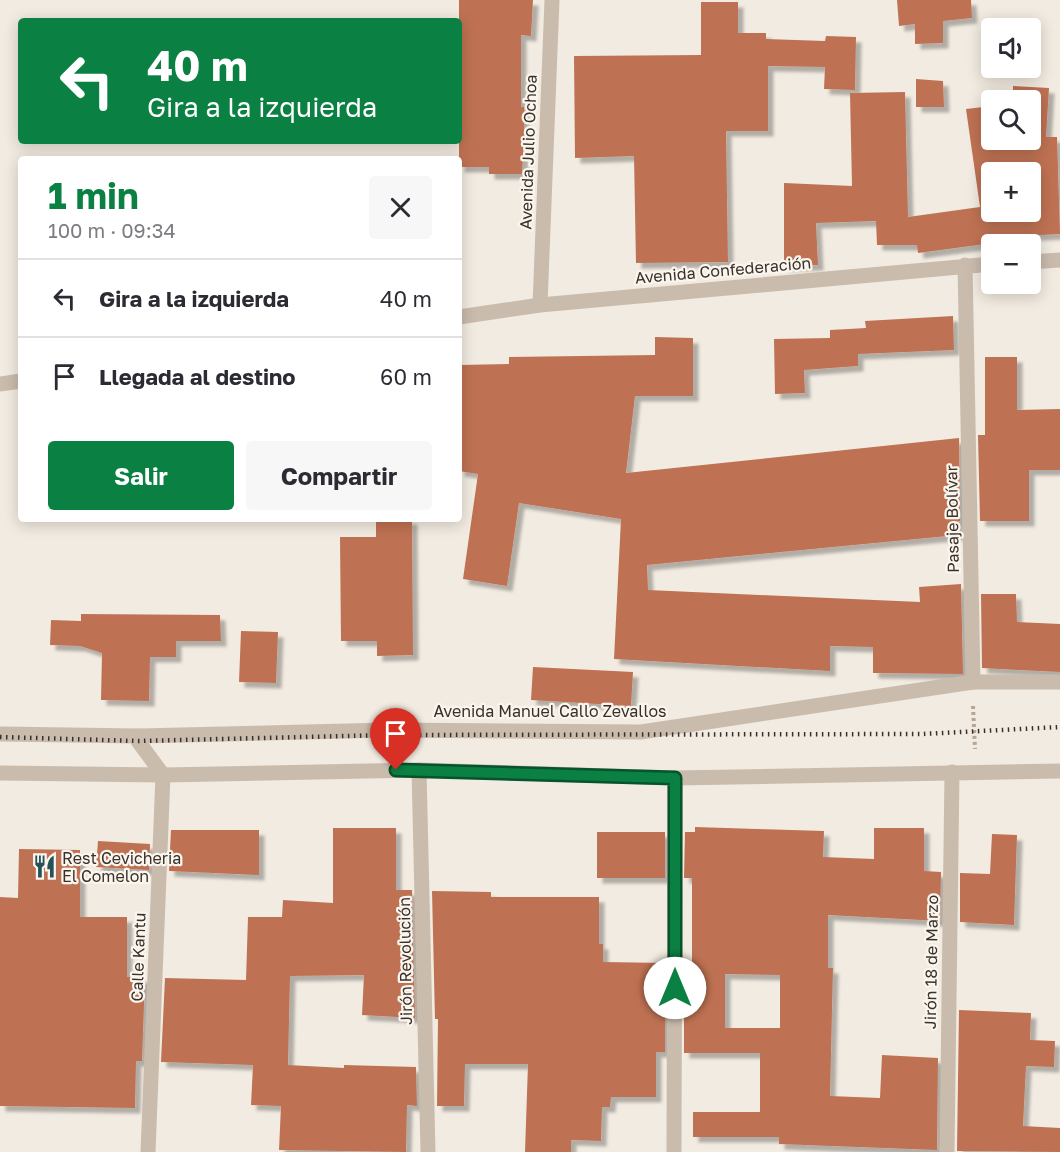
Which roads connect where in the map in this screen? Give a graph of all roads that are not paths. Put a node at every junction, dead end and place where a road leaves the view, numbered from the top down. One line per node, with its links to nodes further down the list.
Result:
1 (552, 0): 6 (street, Avenida Julio Ochoa)
2 (1060, 261): 3 (street)
3 (1041, 262)
4 (981, 264): 5 (street, Avenida Confederación)
5 (965, 265): 6 (street, Avenida Confederación); 10 (street, Pasaje Bolívar)
6 (540, 305): 7 (street, Avenida Confederación)
7 (462, 317)
8 (18, 381): 9 (street)
9 (0, 384)
10 (973, 682): 11 (street, Avenida Manuel Callo Zevallos); 13 (street, Avenida Manuel Callo Zevallos)
11 (1060, 682)
12 (0, 734): 13 (street, Avenida Manuel Callo Zevallos)
13 (140, 736): 18 (street)
14 (419, 770): 18 (street); 19 (street); 21 (street, Jirón Revolución)
15 (1060, 771): 16 (street)
16 (952, 772): 19 (street); 23 (street, Jirón 18 de Marzo)
17 (0, 773): 18 (street)
18 (163, 775): 20 (street, Calle Kantu)
19 (675, 778): 22 (street)
20 (148, 1152)
21 (428, 1152)
22 (674, 1152)
23 (947, 1152)

